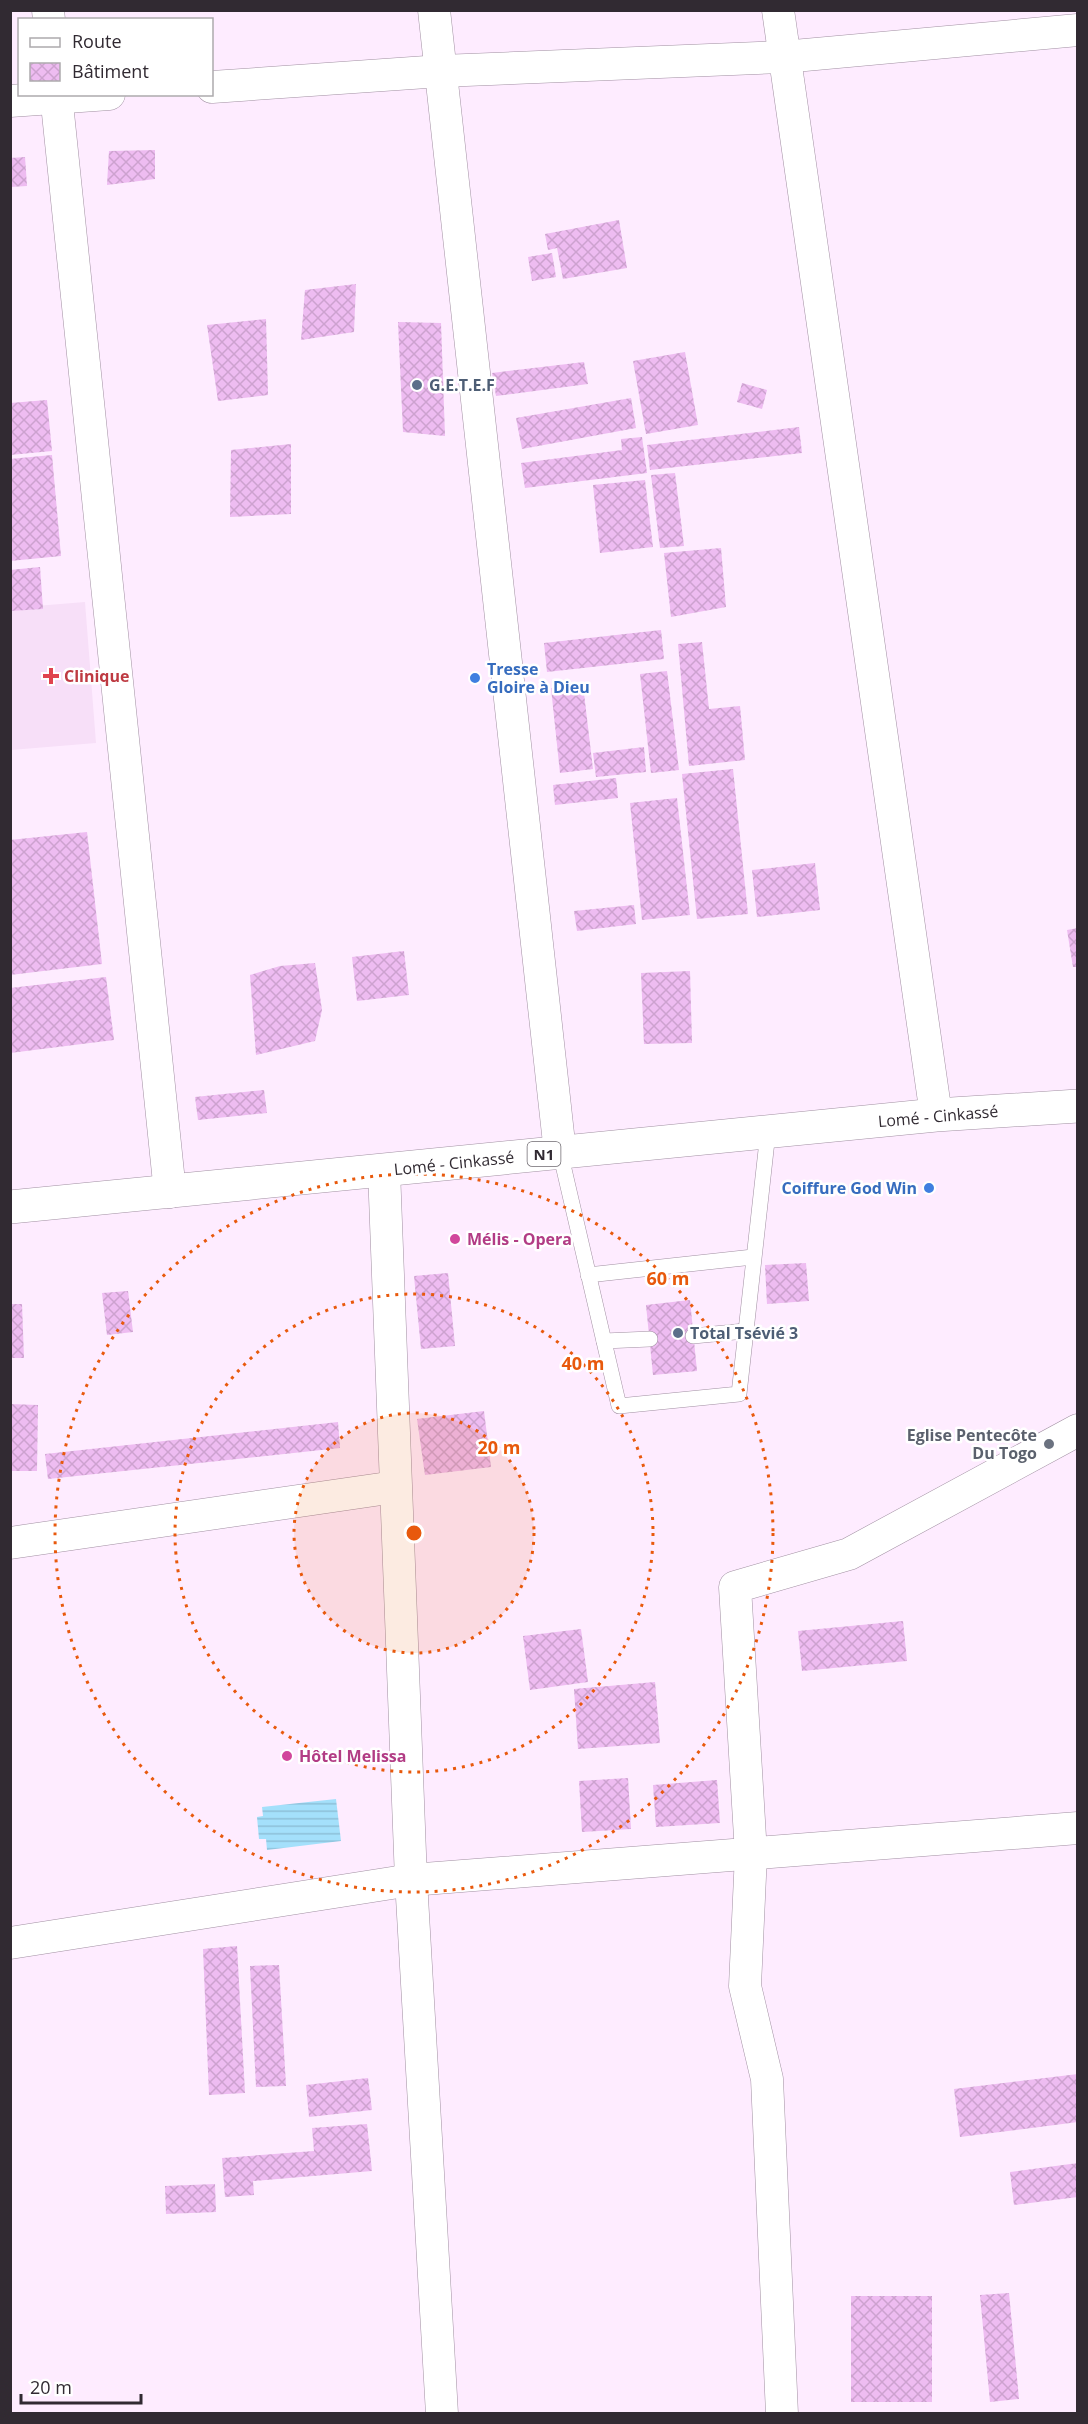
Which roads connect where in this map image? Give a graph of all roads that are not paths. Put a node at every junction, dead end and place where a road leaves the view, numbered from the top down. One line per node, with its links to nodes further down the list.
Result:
1 (434, 10): 5 (street)
2 (778, 10): 4 (street)
3 (1077, 30): 4 (street)
4 (783, 57): 5 (street); 10 (street)
5 (441, 71): 6 (street); 12 (street)
6 (213, 87)
7 (56, 96): 8 (street); 14 (street)
8 (10, 101)
9 (1077, 1106): 10 (highway, Lomé - Cinkassé / N1)
10 (936, 1115): 11 (highway, Lomé - Cinkassé / N1)
11 (768, 1132): 12 (highway, Lomé - Cinkassé / N1); 16 (lane)
12 (561, 1152): 13 (highway, Lomé - Cinkassé / N1); 17 (lane)
13 (384, 1170): 14 (highway, Lomé - Cinkassé / N1); 23 (street)
14 (170, 1192): 15 (highway, Lomé - Cinkassé / N1)
15 (10, 1207)
16 (753, 1257): 17 (lane); 18 (lane)
17 (588, 1275): 21 (lane)
18 (745, 1331): 19 (lane); 21 (lane)
19 (693, 1336)
20 (650, 1339): 21 (lane)
21 (604, 1341)
22 (1077, 1431): 26 (street)
23 (395, 1487): 24 (street); 27 (street)
24 (10, 1543)
25 (1077, 1828): 26 (street)
26 (751, 1854): 27 (street); 30 (street)
27 (411, 1880): 28 (street); 29 (street)
28 (10, 1943)
29 (442, 2414)
30 (782, 2414)

